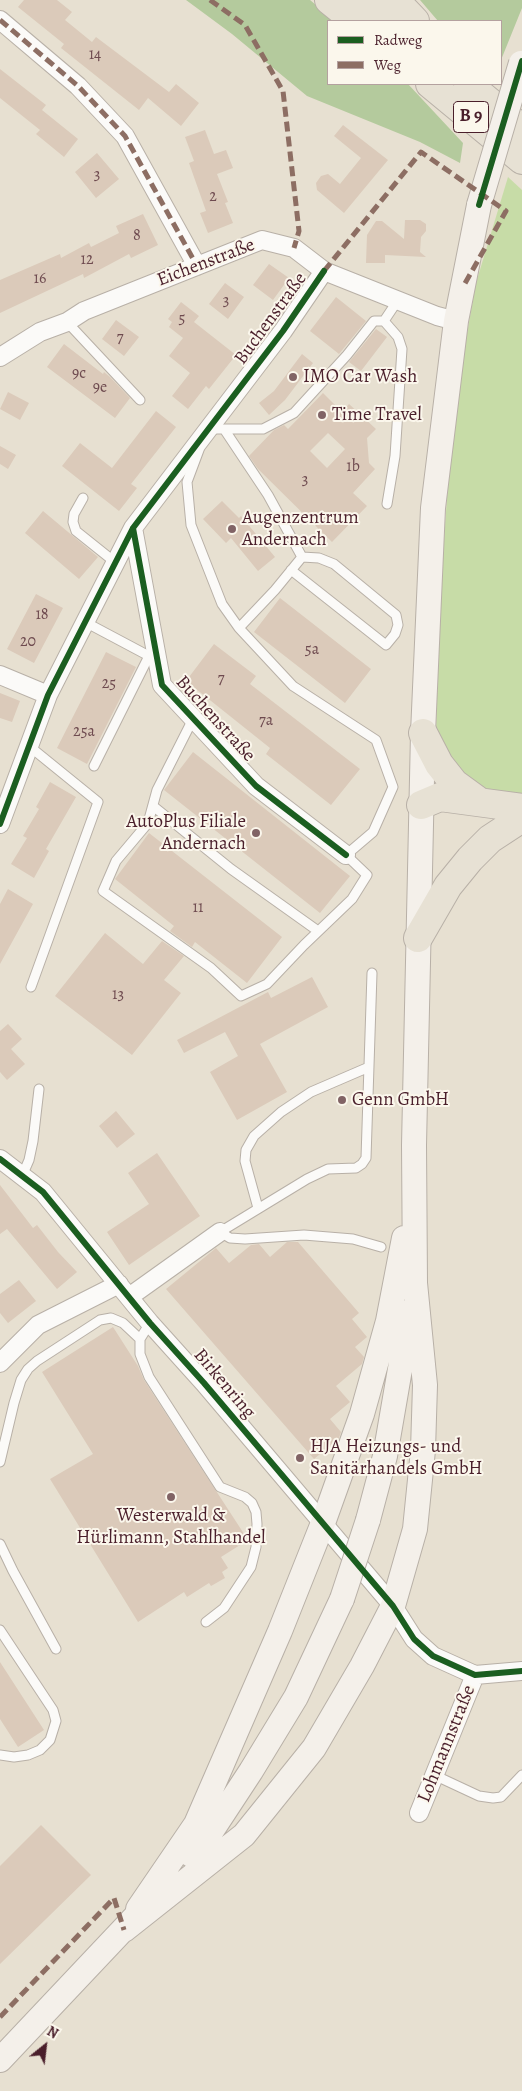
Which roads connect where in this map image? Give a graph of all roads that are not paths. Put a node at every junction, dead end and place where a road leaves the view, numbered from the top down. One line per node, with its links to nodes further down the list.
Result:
1 (328, 0): 5 (highway)
2 (362, 0): 6 (highway)
3 (395, 0): 7 (highway)
4 (0, 20): 12 (street)
5 (354, 20)
6 (387, 20)
7 (414, 20)
8 (522, 62): 16 (main road, bridge)
9 (431, 85): 11 (highway, B 9)
10 (473, 87): 11 (highway, B 9)
11 (519, 151)
12 (197, 266): 13 (street, Eichenstraße); 17 (street, Eichenstraße)
13 (324, 271): 14 (street, Eichenstraße); 20 (street, Buchenstraße)
14 (398, 300): 15 (lane); 16 (street, Eichenstraße)
15 (384, 321): 20 (lane); 22 (lane)
16 (456, 321): 32 (main road)
17 (67, 322): 18 (street, Eichenstraße); 19 (lane)
18 (0, 356)
19 (140, 400)
20 (216, 429): 23 (street, Buchenstraße); 24 (lane); 28 (lane)
21 (84, 498): 25 (lane)
22 (387, 504)
23 (134, 528): 25 (street, Buchenstraße); 31 (street, Buchenstraße)
24 (302, 557): 26 (lane); 26 (lane)
25 (116, 563): 27 (street, Buchenstraße)
26 (291, 570): 28 (lane)
27 (85, 622): 30 (street, Buchenstraße); 34 (lane)
28 (239, 628): 40 (lane)
29 (0, 675): 30 (street)
30 (48, 695): 33 (street, Buchenstraße)
31 (194, 719): 37 (lane); 40 (street, Buchenstraße)
32 (423, 733): 35 (highway); 36 (main road)
33 (29, 746): 38 (street, Buchenstraße); 44 (lane)
34 (94, 766)
35 (480, 802): 36 (highway); 39 (highway)
36 (421, 805): 39 (highway); 42 (main road)
37 (153, 806): 41 (lane); 41 (lane)
38 (2, 813)
39 (517, 817): 42 (highway)
40 (346, 855): 41 (lane)
41 (318, 931)
42 (418, 938): 49 (main road)
43 (372, 973): 45 (lane)
44 (31, 987)
45 (369, 1067): 50 (lane); 50 (lane)
46 (39, 1089): 48 (lane)
47 (0, 1159): 48 (street, Birkenring)
48 (22, 1176): 54 (street, Birkenring)
49 (413, 1191): 53 (main road); 59 (main road)
50 (258, 1208): 51 (lane)
51 (220, 1232): 52 (lane); 54 (street)
52 (381, 1247)
53 (415, 1283): 61 (main road); 73 (main road, bridge)
54 (124, 1291): 55 (street, Birkenring); 57 (street)
55 (150, 1323): 56 (lane); 59 (street, Birkenring)
56 (140, 1339): 58 (lane); 62 (lane)
57 (0, 1363)
58 (0, 1462)
59 (323, 1523): 61 (street, Birkenring); 73 (main road)
60 (0, 1544): 65 (lane)
61 (393, 1606): 64 (street, Birkenring); 73 (main road)
62 (206, 1622)
63 (0, 1630): 68 (lane)
64 (414, 1639): 67 (street, Lohmannstraße)
65 (56, 1650)
66 (522, 1671): 67 (street, Lohmannstraße)
67 (475, 1675): 69 (street, Lohmannstraße)
68 (0, 1755)
69 (434, 1775): 71 (lane); 72 (street, Lohmannstraße)
70 (522, 1775): 71 (lane)
71 (518, 1786)
72 (419, 1813)
73 (124, 1930): 74 (main road)
74 (0, 2060)

